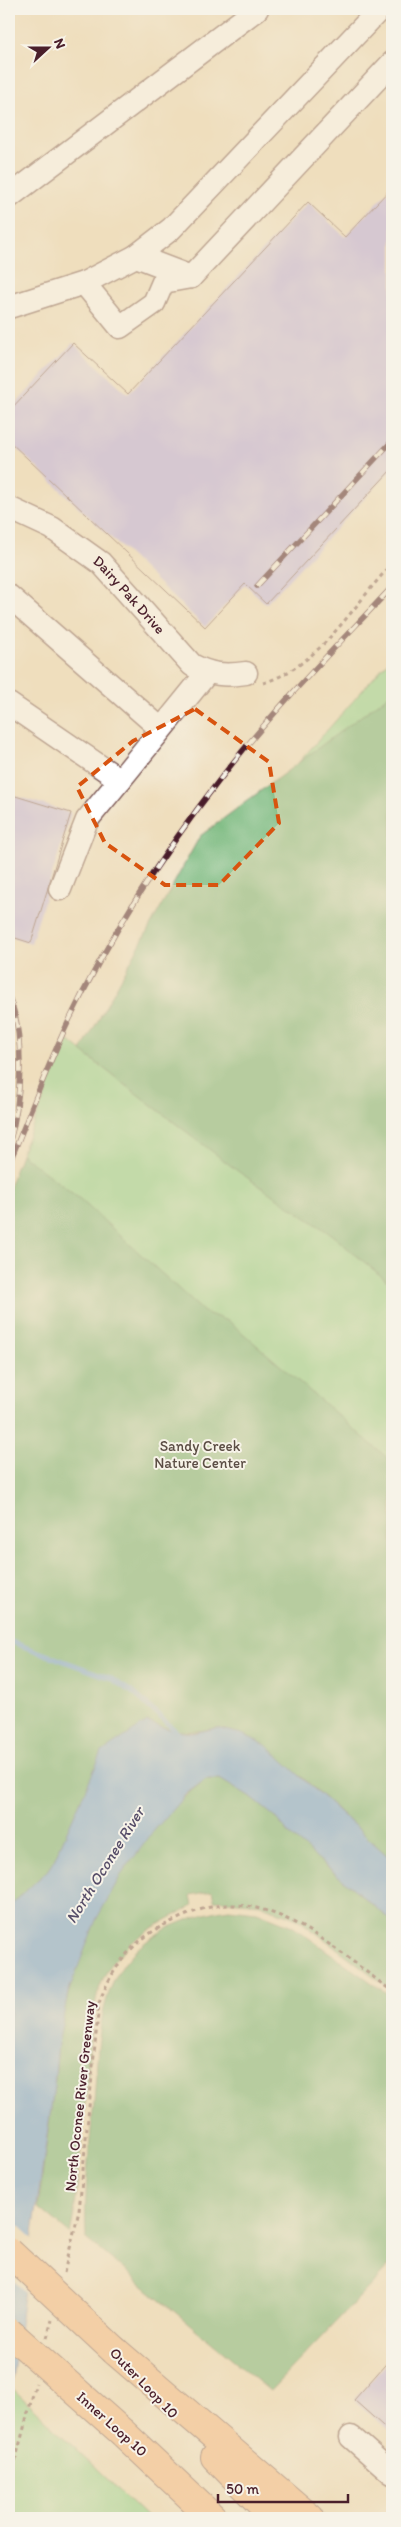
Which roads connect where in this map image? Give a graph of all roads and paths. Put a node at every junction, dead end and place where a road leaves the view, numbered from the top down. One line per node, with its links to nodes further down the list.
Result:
1 (257, 9): 4 (street)
2 (380, 9): 5 (street)
3 (392, 63): 6 (street)
4 (9, 197)
5 (136, 256): 6 (street); 7 (street)
6 (191, 276): 7 (street)
7 (84, 283): 8 (street)
8 (9, 307)
9 (9, 508): 12 (street, Dairy Pak Drive)
10 (392, 564): 13 (path)
11 (9, 596): 15 (street)
12 (207, 673): 13 (street, Dairy Pak Drive); 15 (street)
13 (246, 674)
14 (9, 704): 16 (street)
15 (161, 729): 16 (street)
16 (120, 780): 17 (street)
17 (60, 890)
18 (392, 1991): 20 (path, North Oconee River Greenway)
19 (9, 2252): 24 (highway, Outer Loop 10, bridge)
20 (63, 2275)
21 (54, 2312): 23 (path)
22 (9, 2332): 26 (highway, Inner Loop 10, bridge)
23 (47, 2340)
24 (114, 2351): 32 (highway, Outer Loop 10); 33 (highway)
25 (38, 2377): 29 (path)
26 (122, 2433): 30 (highway); 31 (highway, Inner Loop 10)
27 (351, 2436): 28 (street)
28 (392, 2473)
29 (9, 2484)
30 (189, 2518)
31 (213, 2518)
32 (275, 2518)
33 (310, 2518)

